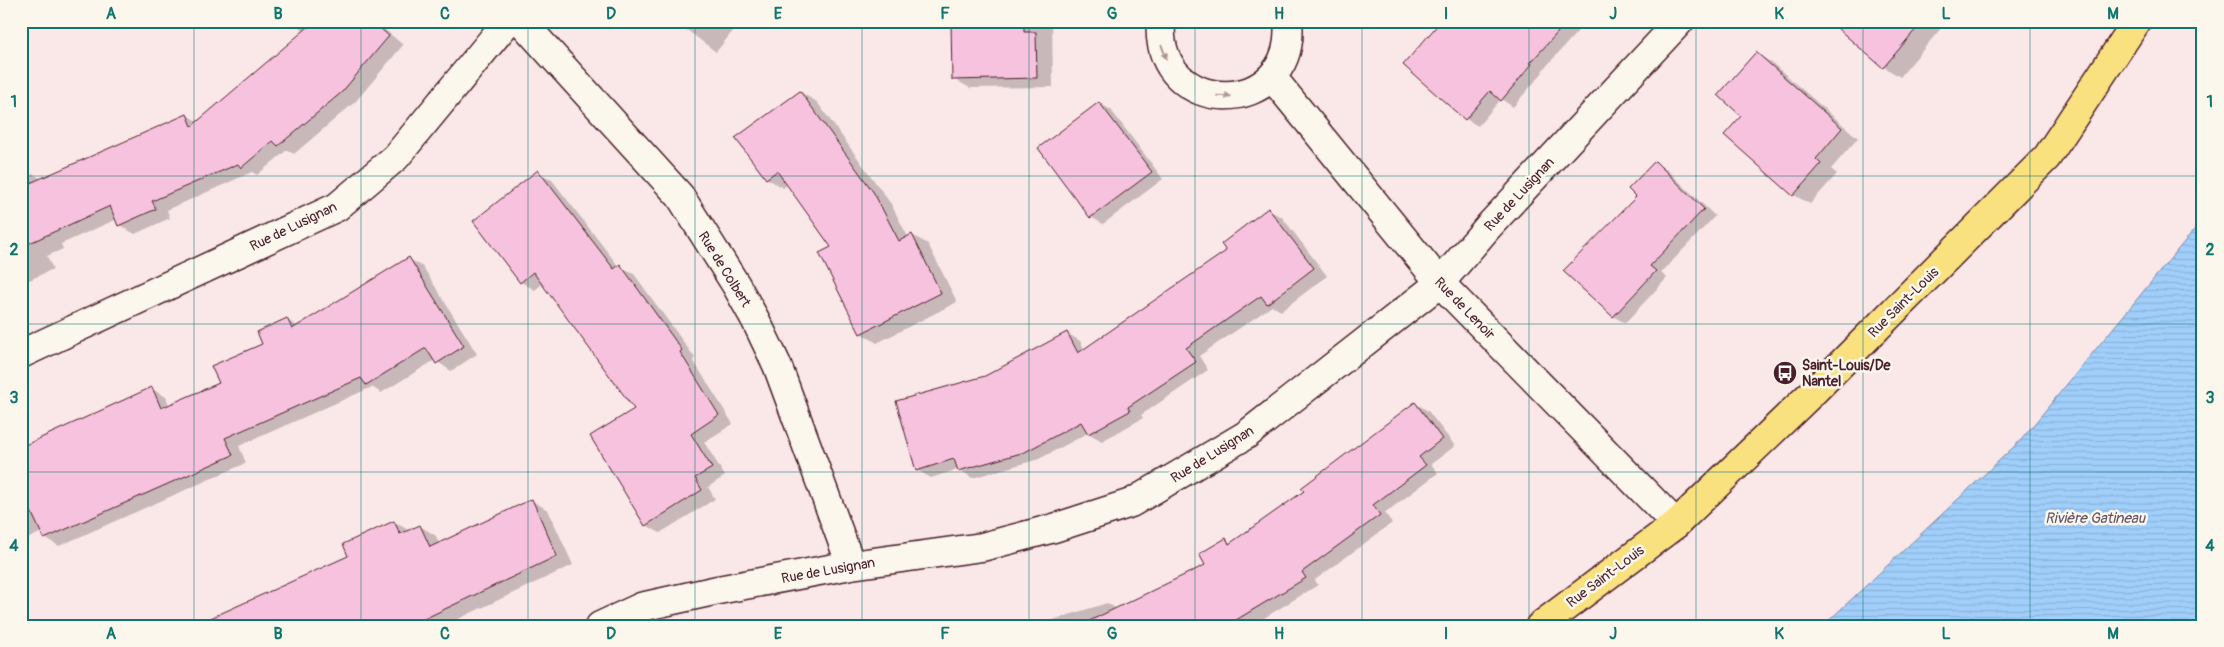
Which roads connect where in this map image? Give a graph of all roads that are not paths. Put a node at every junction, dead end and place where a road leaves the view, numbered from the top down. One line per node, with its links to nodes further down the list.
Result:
1 (508, 21): 9 (street, Rue de Lusignan)
2 (521, 21): 11 (street, Rue de Colbert)
3 (1161, 21): 7 (street, one-way to 7)
4 (1288, 21): 7 (street)
5 (1680, 21): 8 (street, Rue de Lusignan)
6 (2136, 21): 10 (main road, Rue Saint-Louis)
7 (1272, 77): 8 (street, Rue de Lenoir)
8 (1440, 283): 10 (street, Rue de Lenoir); 11 (street, Rue de Lusignan)
9 (21, 354)
10 (1676, 524): 13 (main road, Rue Saint-Louis)
11 (851, 565): 12 (street, Rue de Lusignan)
12 (600, 626)
13 (1540, 626)

